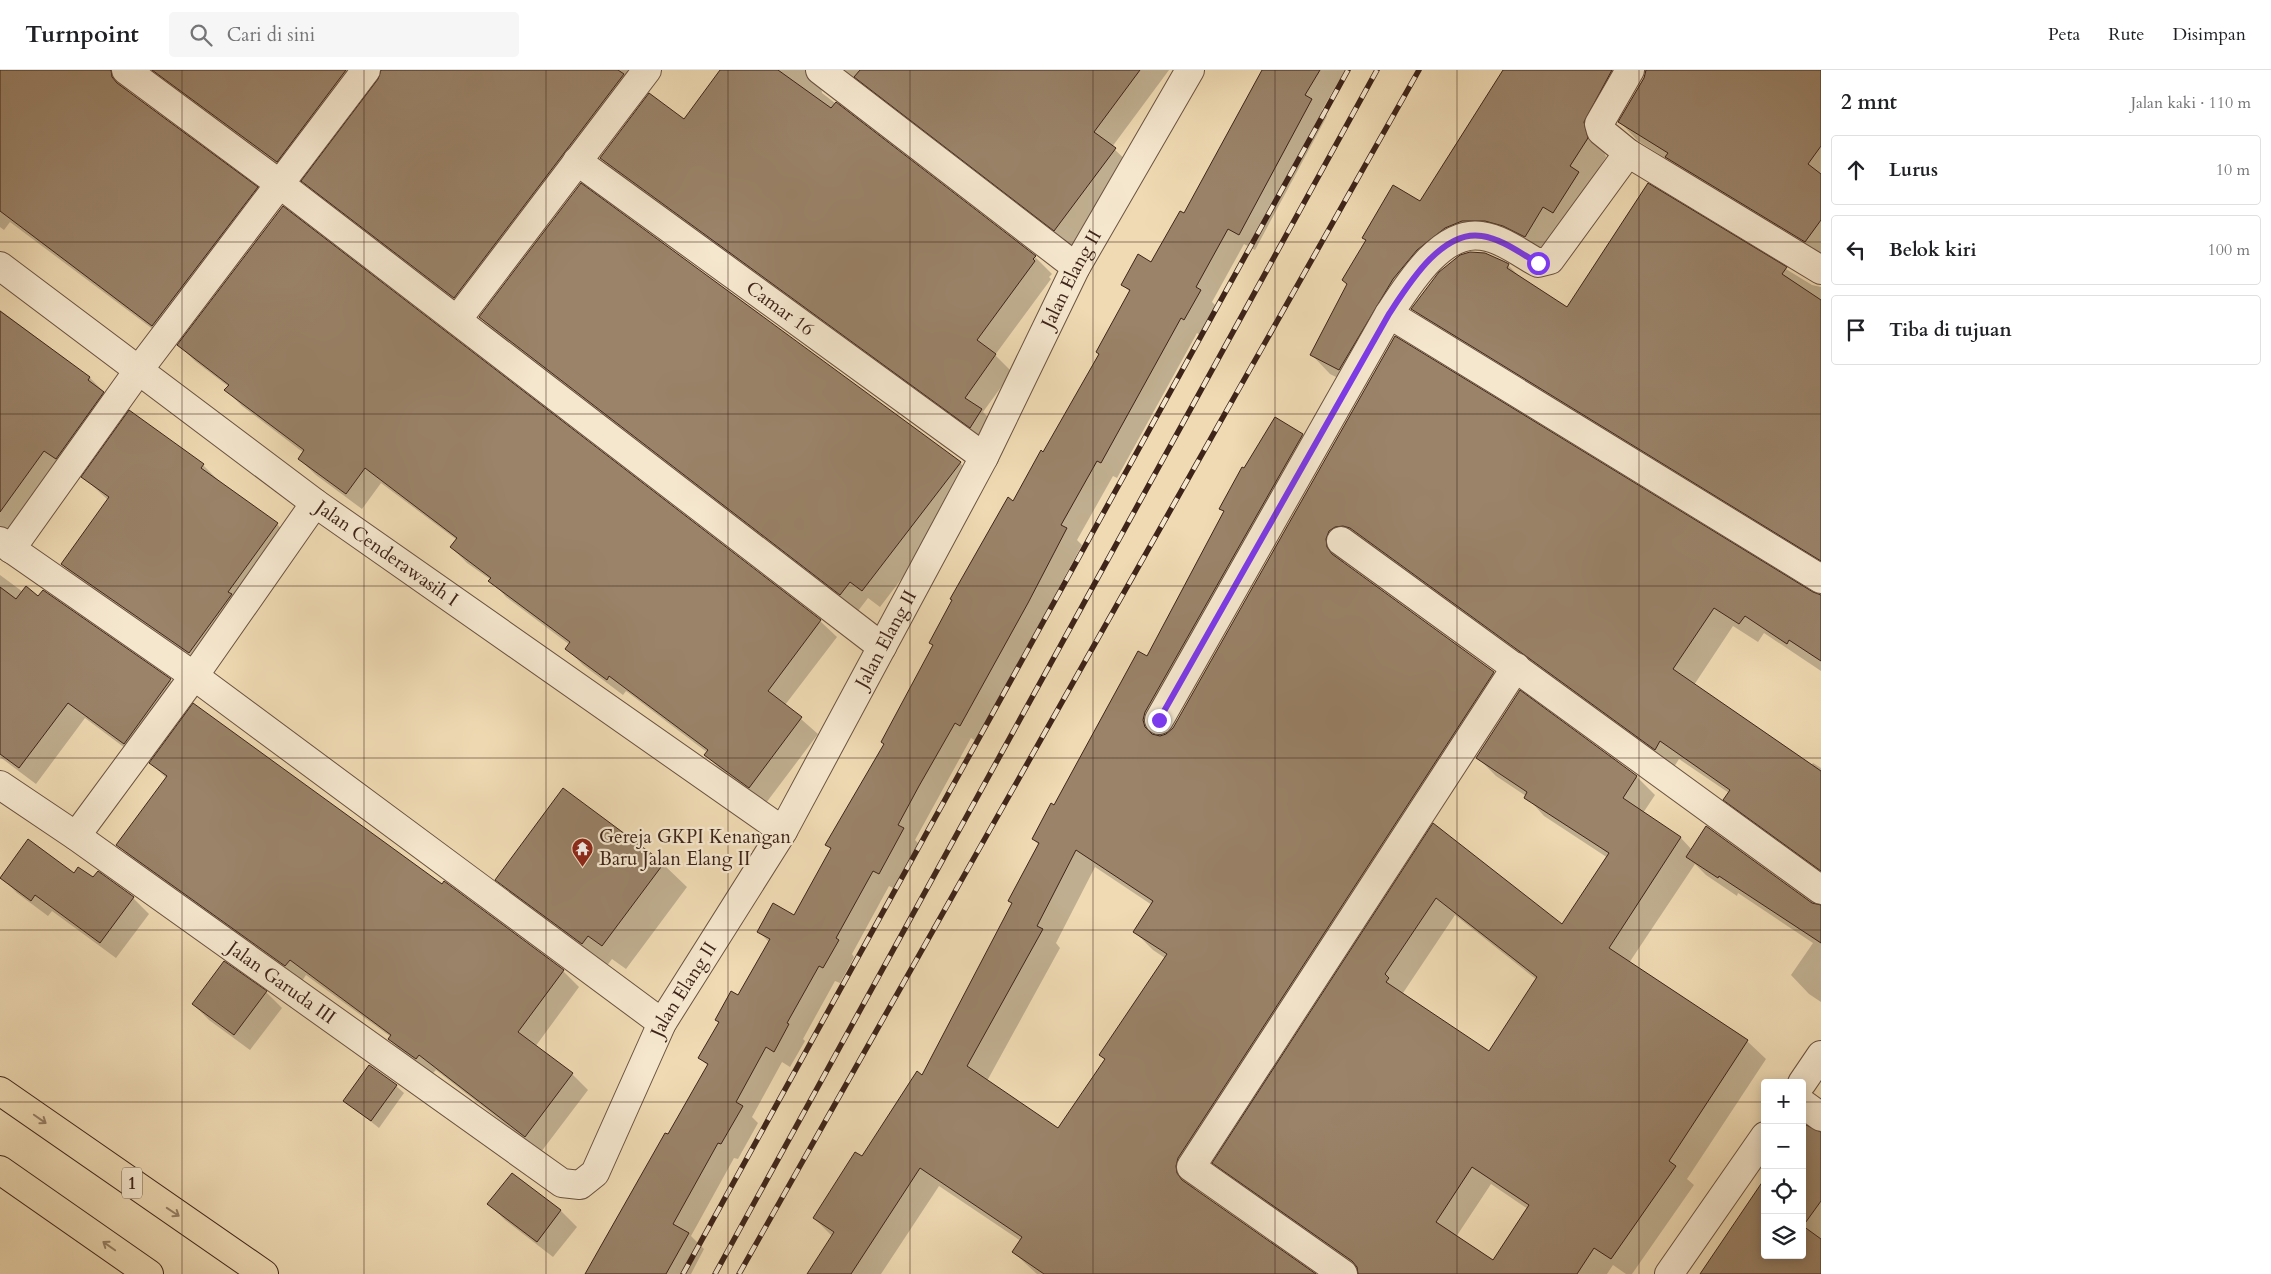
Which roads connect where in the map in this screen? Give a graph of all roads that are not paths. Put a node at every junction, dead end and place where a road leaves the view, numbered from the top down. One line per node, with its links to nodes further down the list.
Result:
1 (126, 70): 9 (street)
2 (366, 70): 9 (street)
3 (647, 70): 8 (street)
4 (820, 70): 11 (street)
5 (1630, 70): 7 (street)
6 (1186, 72): 11 (street, Jalan Elang II)
7 (1628, 153): 12 (street); 13 (street)
8 (576, 161): 14 (street); 16 (street, Camar 16)
9 (281, 185): 14 (street); 15 (street)
10 (0, 266): 15 (street, Jalan Cenderawasih I)
11 (1076, 267): 16 (street, Jalan Elang II)
12 (1821, 270)
13 (1389, 314): 20 (street); 24 (street)
14 (457, 320): 21 (street)
15 (138, 370): 17 (street, Jalan Cenderawasih I); 19 (street)
16 (984, 457): 21 (street, Jalan Elang II)
17 (315, 503): 23 (street); 26 (street, Jalan Cenderawasih I)
18 (1341, 541): 22 (street)
19 (6, 545): 23 (street)
20 (1821, 579)
21 (882, 647): 26 (street, Jalan Elang II)
22 (1516, 667): 28 (street); 41 (street)
23 (194, 676): 27 (street); 29 (street)
24 (1159, 720)
25 (0, 785): 27 (street, Jalan Garuda III)
26 (782, 831): 29 (street, Jalan Elang II)
27 (76, 836): 37 (street, Jalan Garuda III)
28 (1821, 890)
29 (662, 1023): 37 (street, Jalan Elang II)
30 (1821, 1055): 31 (street)
31 (1805, 1079)
32 (0, 1091): 40 (highway, 1, one-way to 40)
33 (1806, 1106): 34 (street)
34 (1821, 1117)
35 (1761, 1142): 38 (street)
36 (0, 1170): 39 (highway, one-way to 36)
37 (562, 1183)
38 (1676, 1271)
39 (149, 1274)
40 (264, 1274)
41 (1343, 1274)

